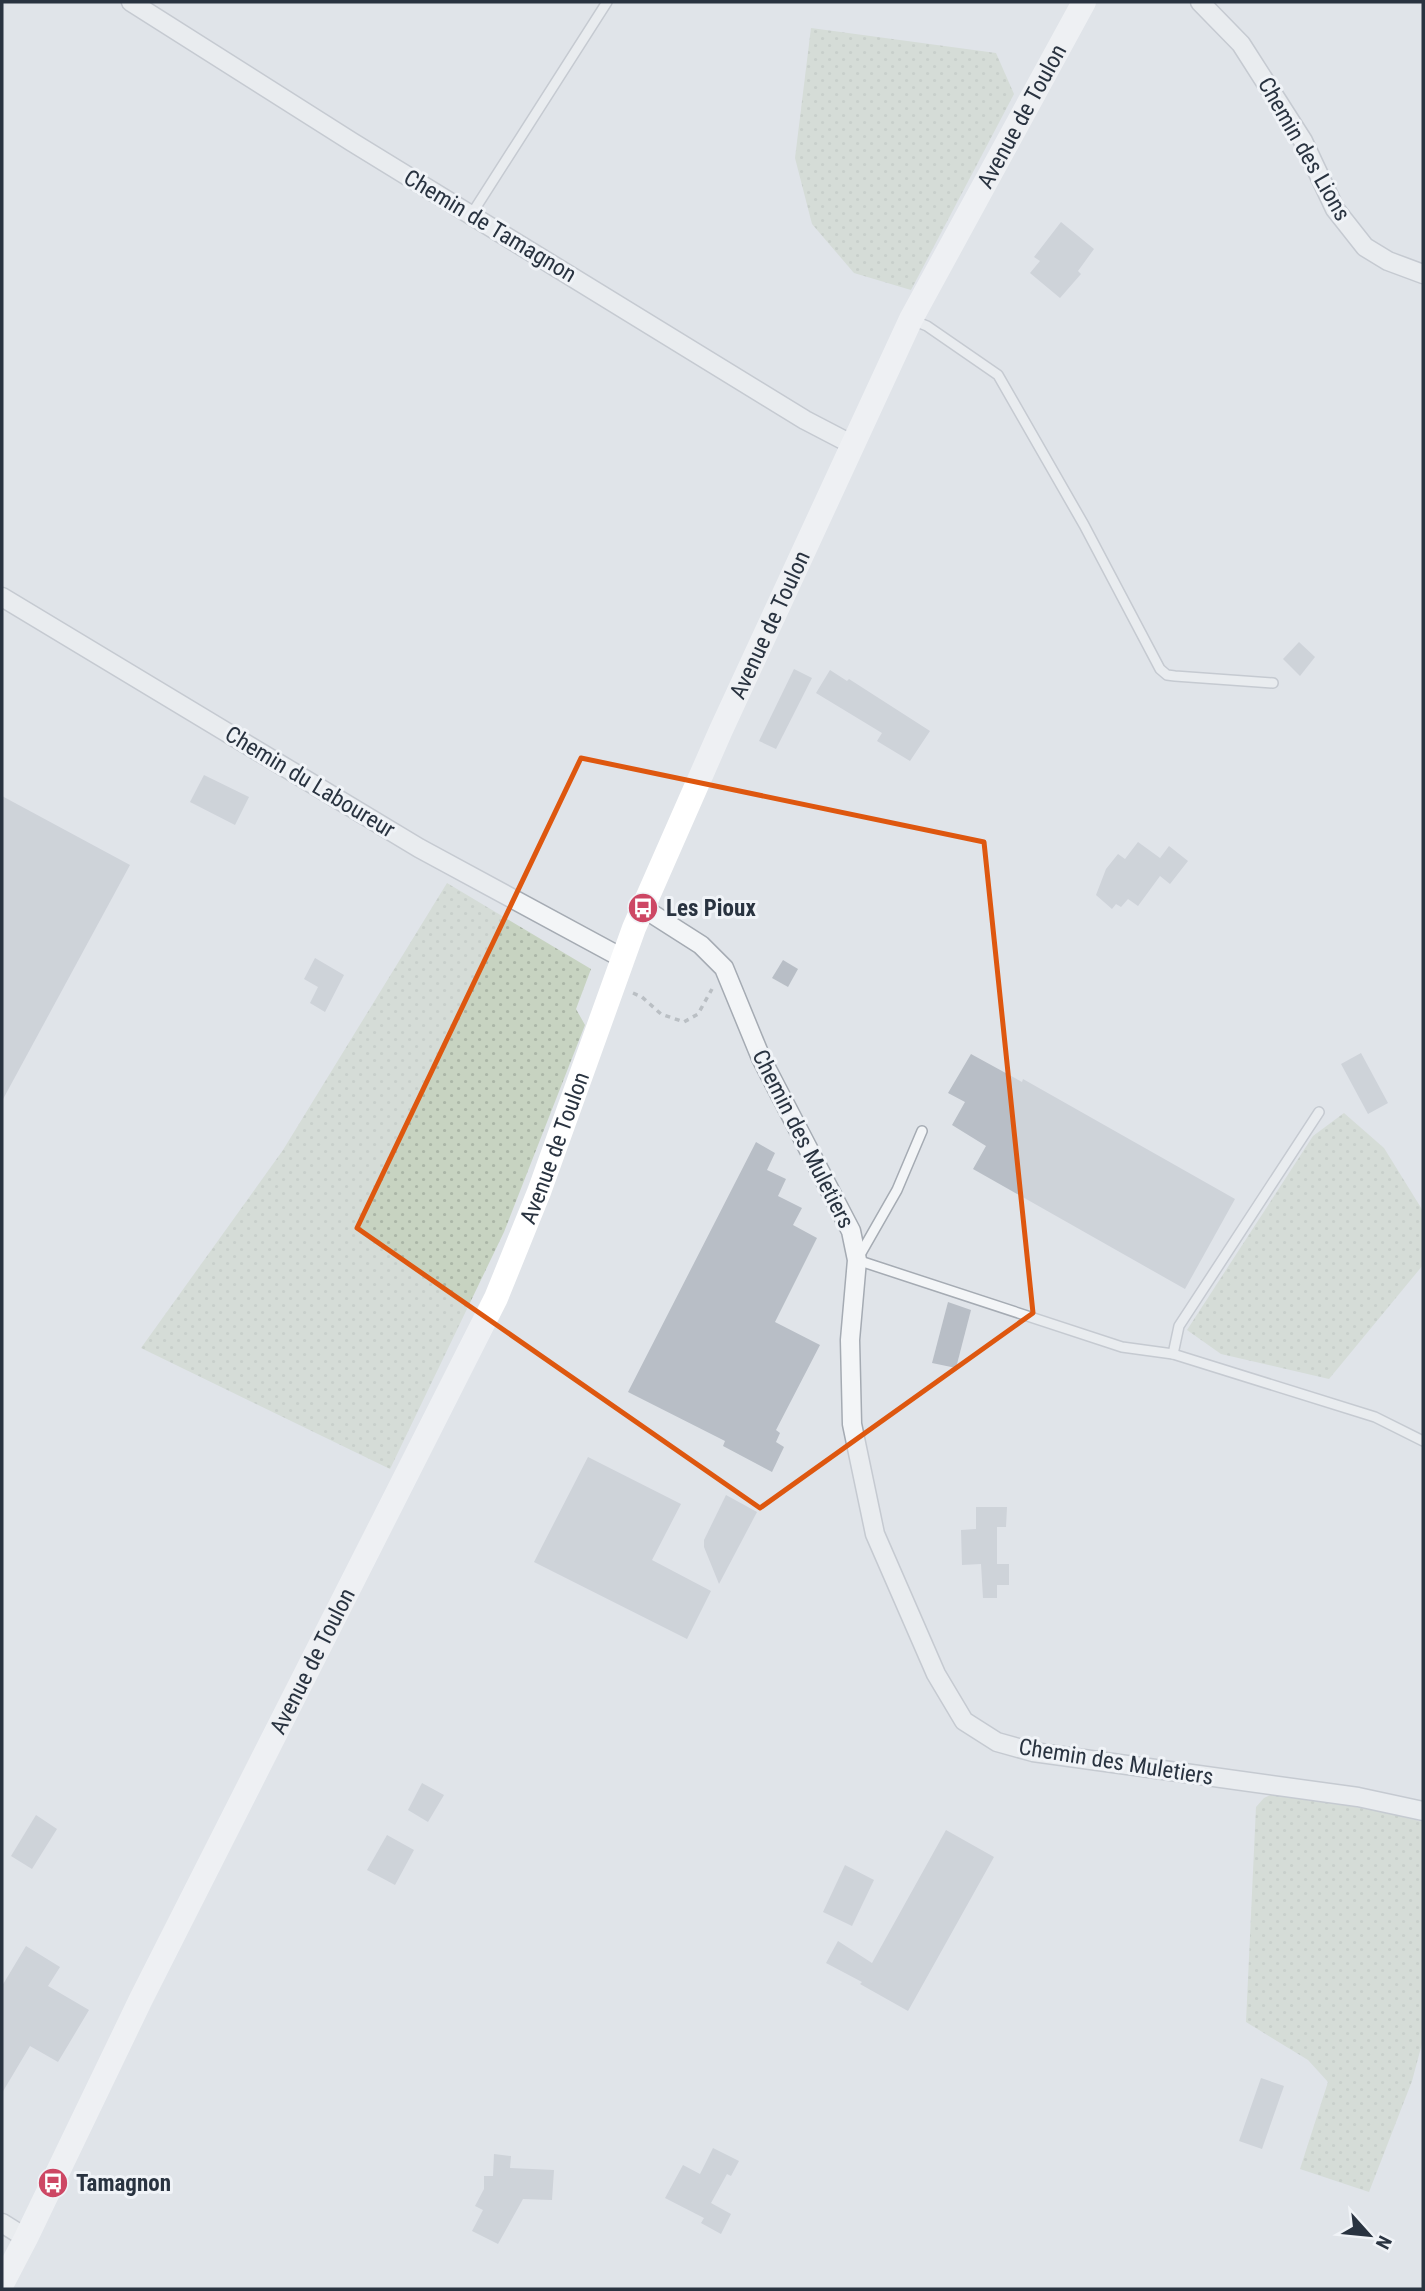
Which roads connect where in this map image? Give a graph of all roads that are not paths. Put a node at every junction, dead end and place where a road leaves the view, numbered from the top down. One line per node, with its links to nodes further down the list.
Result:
1 (131, 2): 5 (street, Chemin de Tamagnon)
2 (607, 2): 5 (lane)
3 (1084, 2): 7 (main road, Avenue de Toulon)
4 (1200, 2): 6 (street, Chemin des Lions)
5 (471, 215): 8 (street, Chemin de Tamagnon)
6 (1423, 274)
7 (911, 319): 8 (main road, Avenue de Toulon); 10 (lane)
8 (853, 445): 11 (main road, Avenue de Toulon)
9 (2, 597): 12 (street, Chemin du Laboureur)
10 (1273, 683)
11 (643, 908): 12 (main road, Avenue de Toulon); 15 (street, Chemin des Muletiers)
12 (624, 959): 20 (main road, Avenue de Toulon)
13 (1319, 1112): 16 (lane)
14 (922, 1130): 15 (lane)
15 (857, 1260): 16 (lane); 18 (street, Chemin des Muletiers)
16 (1173, 1354): 17 (lane)
17 (1423, 1441)
18 (1423, 1811)
19 (2, 2223): 20 (street)
20 (26, 2238): 21 (main road, Avenue de Toulon)
21 (2, 2284)

